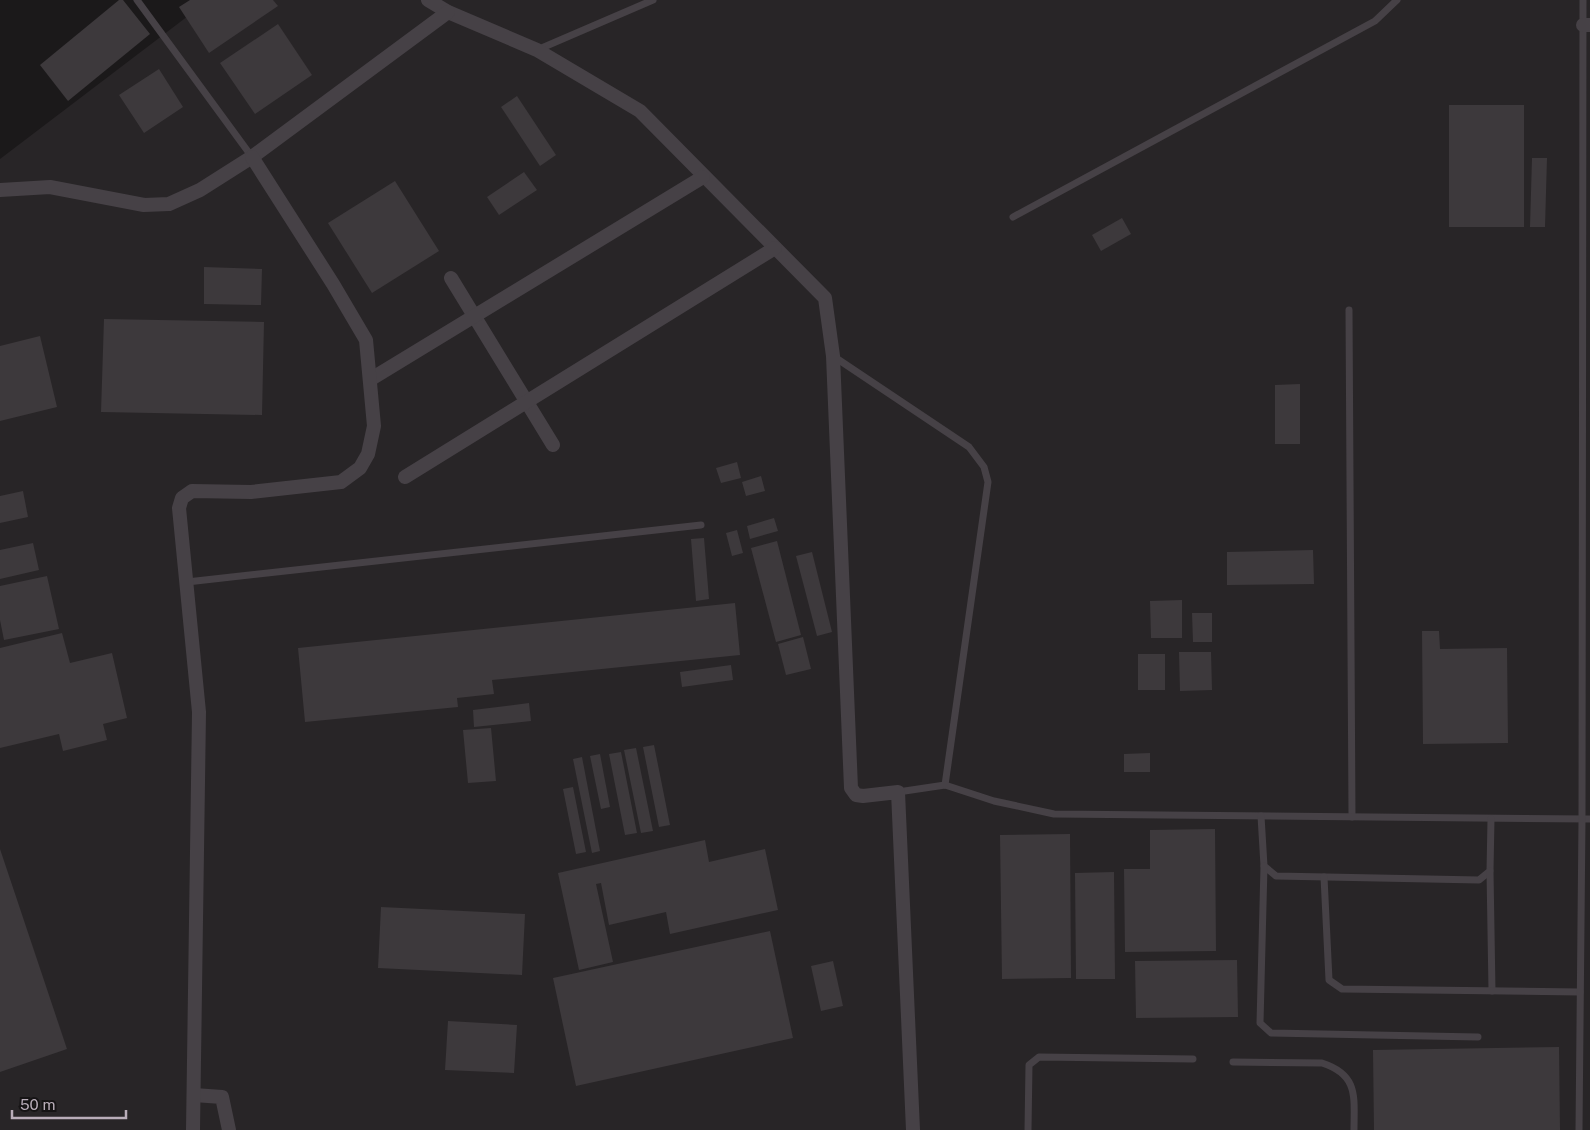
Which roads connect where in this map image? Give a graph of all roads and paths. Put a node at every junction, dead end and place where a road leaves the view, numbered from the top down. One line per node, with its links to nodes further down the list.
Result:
1 (137, 0): 10 (lane)
2 (428, 0): 6 (street)
3 (653, 0): 9 (lane)
4 (1397, 0): 13 (lane)
5 (1583, 0): 7 (lane)
6 (448, 12): 9 (street); 10 (street)
7 (1586, 25): 8 (lane)
8 (1586, 44): 30 (lane)
9 (537, 50): 11 (street)
10 (252, 157): 12 (street); 19 (street)
11 (703, 178): 14 (street); 17 (street)
12 (0, 190)
13 (1013, 217)
14 (775, 248): 18 (street); 20 (street)
15 (451, 278): 17 (street)
16 (1349, 310): 28 (lane)
17 (475, 316): 19 (street); 20 (street)
18 (833, 356): 25 (lane); 26 (street)
19 (371, 379): 24 (street)
20 (526, 402): 21 (street); 22 (street)
21 (553, 444)
22 (405, 477)
23 (701, 525): 24 (lane)
24 (187, 582): 39 (street)
25 (945, 785): 26 (lane); 27 (lane)
26 (898, 792): 42 (street)
27 (1261, 816): 28 (lane); 31 (lane)
28 (1352, 818): 29 (lane)
29 (1491, 819): 30 (lane); 32 (lane)
30 (1586, 819): 35 (lane)
31 (1264, 866): 33 (lane); 36 (lane)
32 (1490, 871): 33 (lane); 34 (lane)
33 (1324, 877): 34 (lane)
34 (1492, 991): 35 (lane)
35 (1580, 992): 45 (lane)
36 (1478, 1037)
37 (1193, 1059): 43 (lane)
38 (1233, 1062): 44 (lane)
39 (194, 1095): 40 (street); 41 (street)
40 (193, 1130)
41 (229, 1130)
42 (913, 1130)
43 (1028, 1130)
44 (1354, 1130)
45 (1579, 1130)

